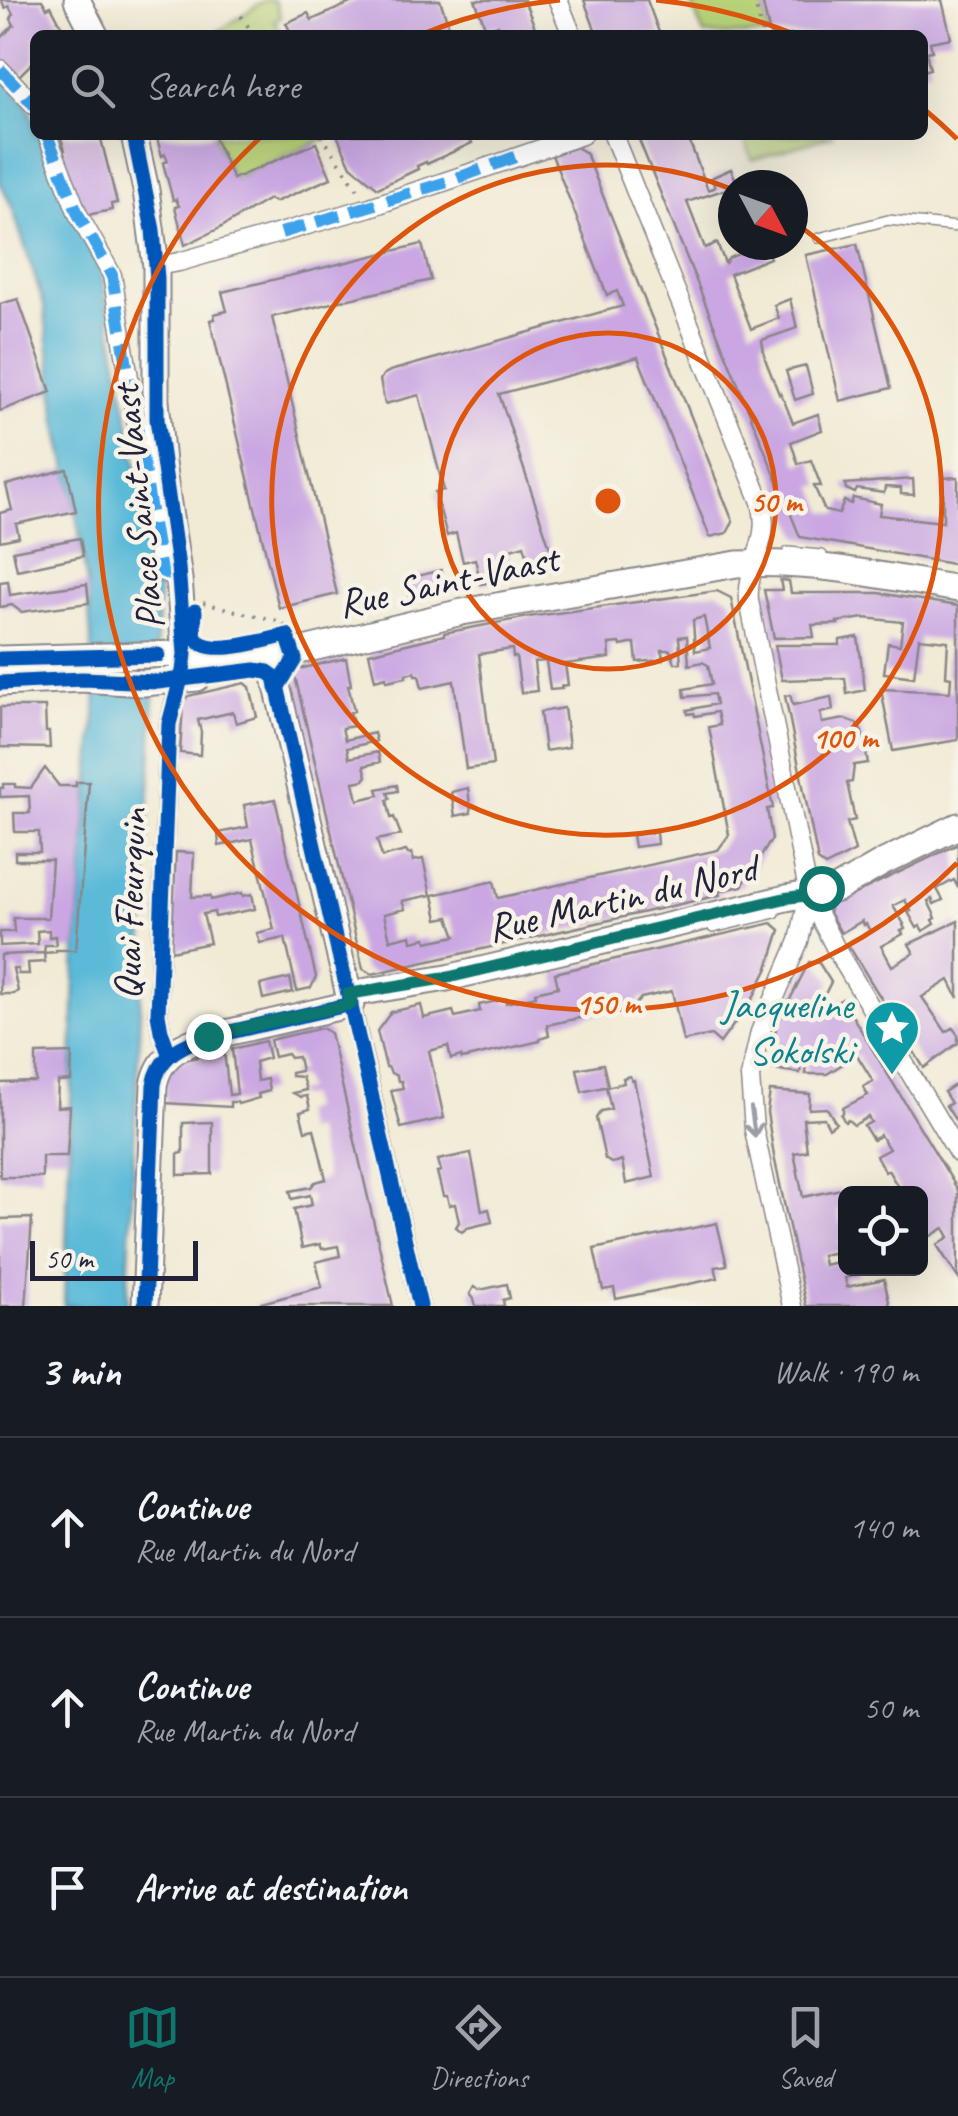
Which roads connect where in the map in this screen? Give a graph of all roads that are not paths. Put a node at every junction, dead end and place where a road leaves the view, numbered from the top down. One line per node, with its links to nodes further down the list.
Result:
1 (77, 0): 3 (street)
2 (558, 0): 4 (street)
3 (92, 30)
4 (570, 30)
5 (0, 68): 6 (street)
6 (28, 85)
7 (49, 140): 19 (street)
8 (135, 140): 13 (street, Place Saint-Vaast)
9 (566, 140): 13 (street)
10 (615, 140): 14 (street)
11 (958, 226): 12 (lane)
12 (819, 238)
13 (156, 266): 19 (street, Place Saint-Vaast)
14 (757, 558): 15 (lane); 16 (lane); 17 (street, Rue Saint-Vaast); 20 (street, Rue Saint-Vaast); 28 (street)
15 (643, 569)
16 (958, 578)
17 (958, 589)
18 (496, 594): 20 (lane)
19 (187, 598): 22 (street, Place Saint-Vaast)
20 (281, 650): 22 (lane); 22 (street, Rue Saint-Vaast); 33 (street)
21 (0, 659): 23 (street)
22 (172, 666): 23 (street, Rue Saint-Vaast); 34 (street, Quai Fleurquin)
23 (81, 668): 24 (lane); 25 (street)
24 (48, 669)
25 (0, 683)
26 (958, 815): 28 (lane)
27 (958, 826): 28 (street, Rue Martin du Nord)
28 (809, 895): 29 (lane); 30 (street); 31 (street); 33 (street, Rue Martin du Nord)
29 (694, 932)
30 (838, 951): 31 (street); 35 (street)
31 (791, 960): 38 (street, one-way to 38)
32 (463, 986): 33 (lane)
33 (350, 999): 34 (street, Rue Martin du Nord); 37 (street)
34 (169, 1054): 36 (street, Quai Fleurquin)
35 (958, 1153)
36 (145, 1306)
37 (420, 1306)
38 (792, 1306)

